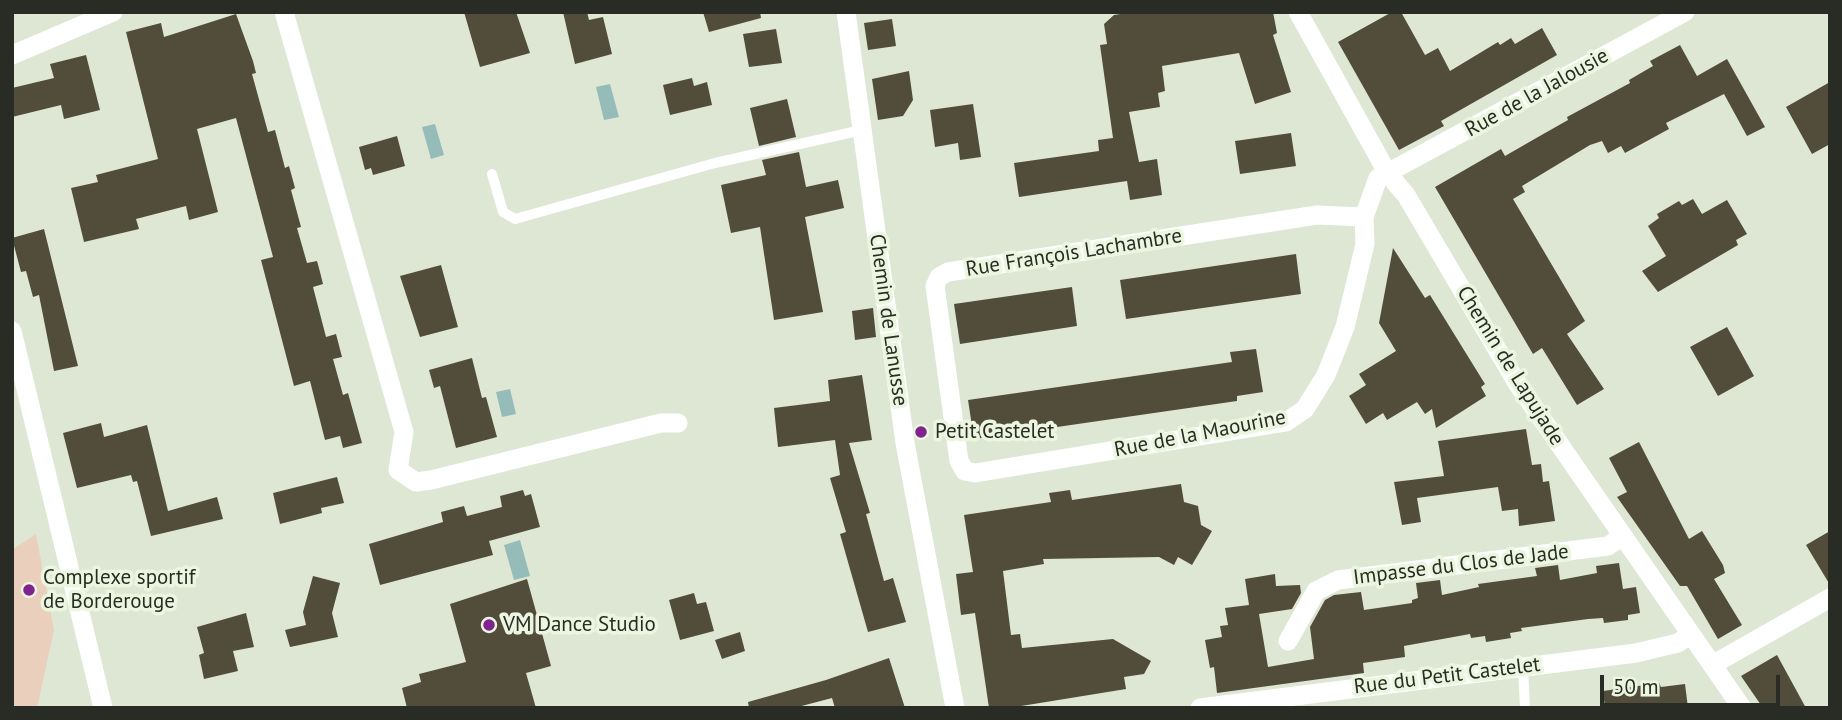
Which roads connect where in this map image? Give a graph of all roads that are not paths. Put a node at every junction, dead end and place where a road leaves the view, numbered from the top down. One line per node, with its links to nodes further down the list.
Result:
1 (113, 12): 6 (street)
2 (284, 12): 12 (street)
3 (846, 12): 7 (street, Chemin de Lanusse)
4 (1298, 12): 9 (street, Chemin de Lapujade)
5 (1685, 12): 9 (street, Rue de la Jalousie)
6 (12, 55)
7 (862, 130): 8 (lane); 21 (street, Chemin de Lanusse)
8 (492, 174)
9 (1388, 174): 10 (street, Rue de la Maourine); 14 (street, Chemin de Lapujade)
10 (1364, 217): 13 (street, Rue de la Maourine); 13 (street, Rue François Lachambre)
11 (12, 331): 20 (street)
12 (678, 423)
13 (965, 471)
14 (1621, 537): 16 (street, Chemin de Lapujade); 17 (street, Impasse du Clos de Jade)
15 (1830, 598): 18 (street)
16 (1691, 634): 18 (street, Chemin de Lapujade); 19 (street, Rue du Petit Castelet)
17 (1288, 641)
18 (1712, 665): 24 (street, Chemin de Lapujade)
19 (1522, 667): 22 (street, Rue du Petit Castelet); 23 (lane)
20 (103, 708)
21 (955, 708)
22 (1200, 708)
23 (1525, 708)
24 (1742, 708)

